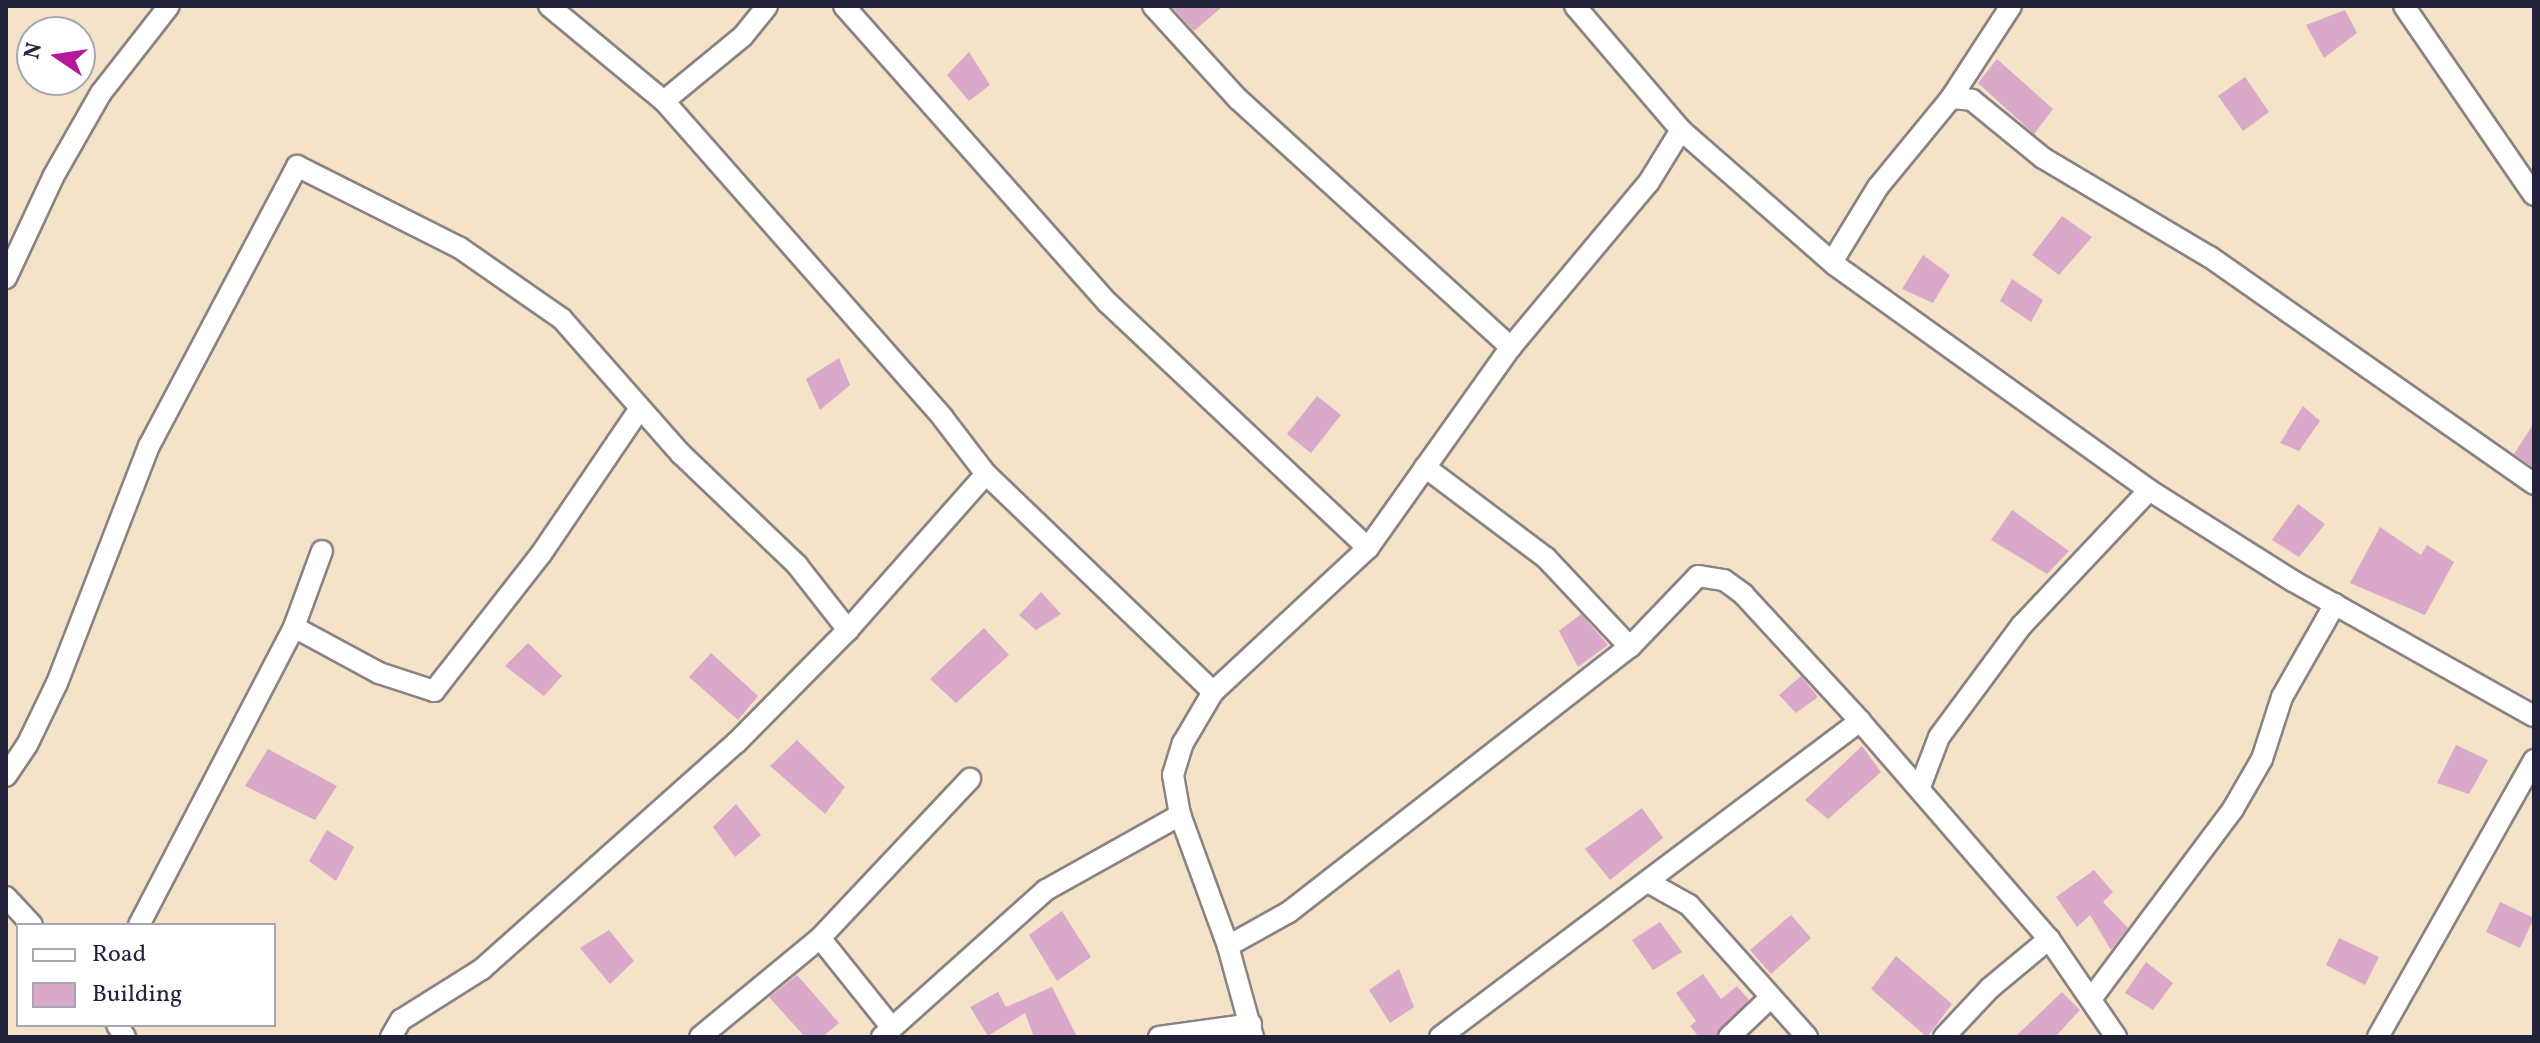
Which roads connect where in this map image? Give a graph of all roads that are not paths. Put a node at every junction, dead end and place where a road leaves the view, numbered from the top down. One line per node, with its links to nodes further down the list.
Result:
1 (169, 6): 14 (street)
2 (549, 6): 10 (street)
3 (767, 6): 10 (street)
4 (844, 6): 21 (street)
5 (1153, 6): 15 (street)
6 (1575, 6): 11 (street)
7 (2011, 6): 9 (street)
8 (2404, 6): 12 (street)
9 (1951, 98): 13 (street); 19 (street)
10 (664, 101): 18 (street)
11 (1681, 130): 13 (street); 15 (street)
12 (2534, 195)
13 (1832, 262): 20 (street)
14 (6, 278)
15 (1511, 347): 17 (street)
16 (639, 410): 24 (street); 25 (street); 31 (street)
17 (1425, 467): 21 (street); 26 (street)
18 (986, 474): 25 (street); 27 (street)
19 (2534, 484)
20 (2149, 490): 23 (street); 33 (street)
21 (1368, 548): 27 (street)
22 (322, 551): 24 (street)
23 (2335, 604): 28 (street); 43 (street)
24 (294, 627): 38 (street)
25 (848, 630): 46 (street)
26 (1630, 647): 29 (street); 41 (street)
27 (1213, 692): 34 (street)
28 (2534, 716)
29 (1860, 721): 33 (street); 35 (street)
30 (2534, 760): 54 (street)
31 (6, 776)
32 (970, 779): 39 (street)
33 (1920, 787): 40 (street)
34 (1180, 815): 41 (street); 45 (street)
35 (1648, 882): 42 (street); 49 (street)
36 (6, 897): 37 (street)
37 (30, 923)
38 (140, 923)
39 (820, 938): 45 (street); 47 (street)
40 (2049, 939): 43 (street); 52 (street)
41 (1228, 946): 44 (street)
42 (1770, 998): 50 (street); 51 (street)
43 (2091, 999): 53 (street)
44 (1252, 1030): 48 (street)
45 (887, 1033)
46 (391, 1037)
47 (700, 1037)
48 (1159, 1037)
49 (1440, 1037)
50 (1729, 1037)
51 (1807, 1037)
52 (1944, 1037)
53 (2116, 1037)
54 (2378, 1037)

